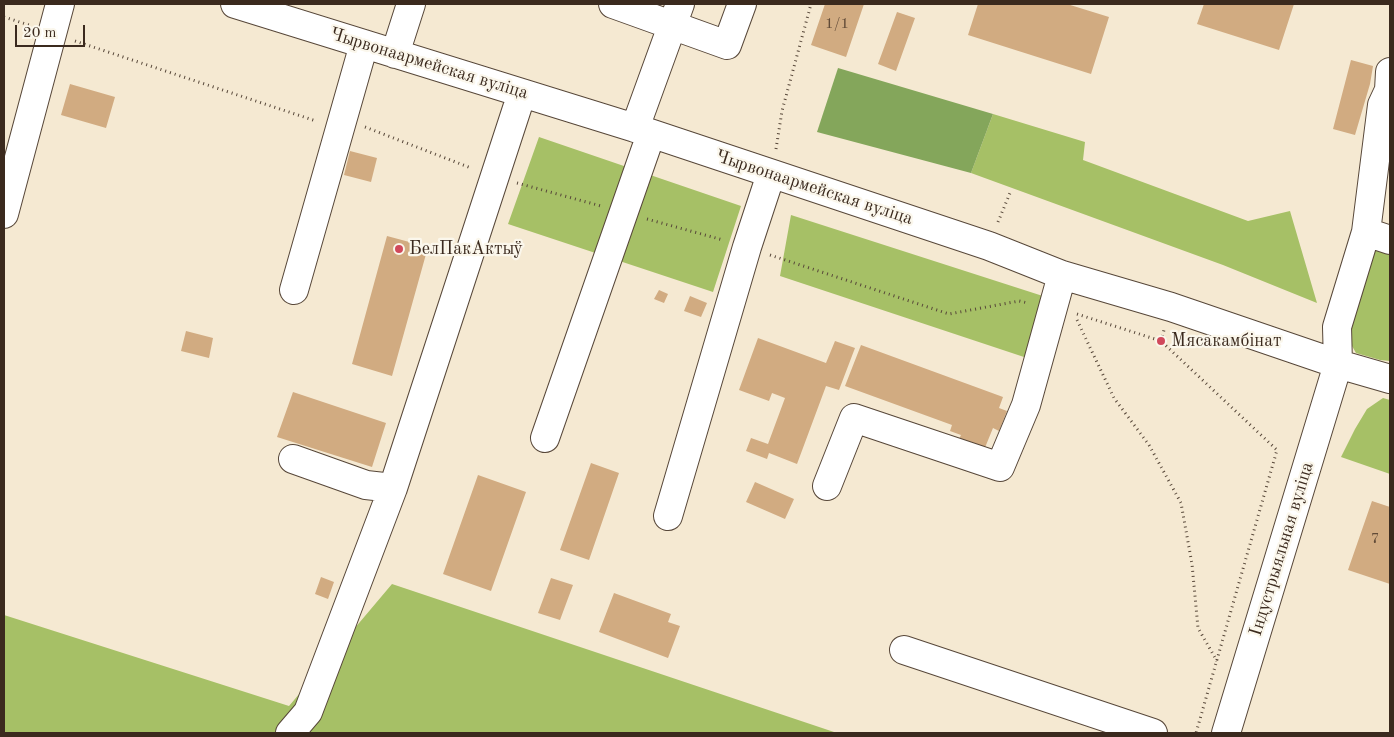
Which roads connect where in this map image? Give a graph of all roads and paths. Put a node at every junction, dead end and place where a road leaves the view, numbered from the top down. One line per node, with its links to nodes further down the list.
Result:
1 (60, 4): 9 (street)
2 (236, 4): 10 (street, Чырвонаармейская вуліца)
3 (412, 4): 11 (street)
4 (613, 4): 7 (street)
5 (742, 4): 7 (street)
6 (811, 4): 16 (path)
7 (676, 14): 15 (street)
8 (4, 17): 9 (path)
9 (52, 33): 14 (path); 21 (street)
10 (364, 44): 11 (street, Чырвонаармейская вуліца); 14 (street)
11 (395, 54): 13 (street, Чырвонаармейская вуліца)
12 (1390, 72): 22 (street, Індустрыяльная вуліца)
13 (522, 93): 15 (street, Чырвонаармейская вуліца); 17 (street)
14 (343, 118): 17 (path); 25 (street)
15 (643, 131): 16 (street, Чырвонаармейская вуліца); 20 (street)
16 (771, 174): 23 (street); 24 (street, Чырвонаармейская вуліца)
17 (496, 178): 20 (path); 32 (street)
18 (1010, 194): 19 (path)
19 (1004, 207)
20 (623, 212): 23 (path); 29 (street)
21 (4, 214)
22 (1378, 236): 27 (street, Індустрыяльная вуліца)
23 (747, 247): 26 (path); 33 (street)
24 (1062, 275): 26 (street); 27 (street, Чырвонаармейская вуліца)
25 (294, 290)
26 (1054, 306): 31 (street)
27 (1338, 364): 28 (street, Чырвонаармейская вуліца); 39 (street, Індустрыяльная вуліца)
28 (1390, 379)
29 (545, 438)
30 (292, 459): 32 (street)
31 (827, 486)
32 (393, 488): 36 (street)
33 (668, 516)
34 (904, 650): 37 (street)
35 (1217, 661): 35 (path); 38 (path)
36 (290, 733)
37 (1153, 733)
38 (1196, 733)
39 (1226, 733)

